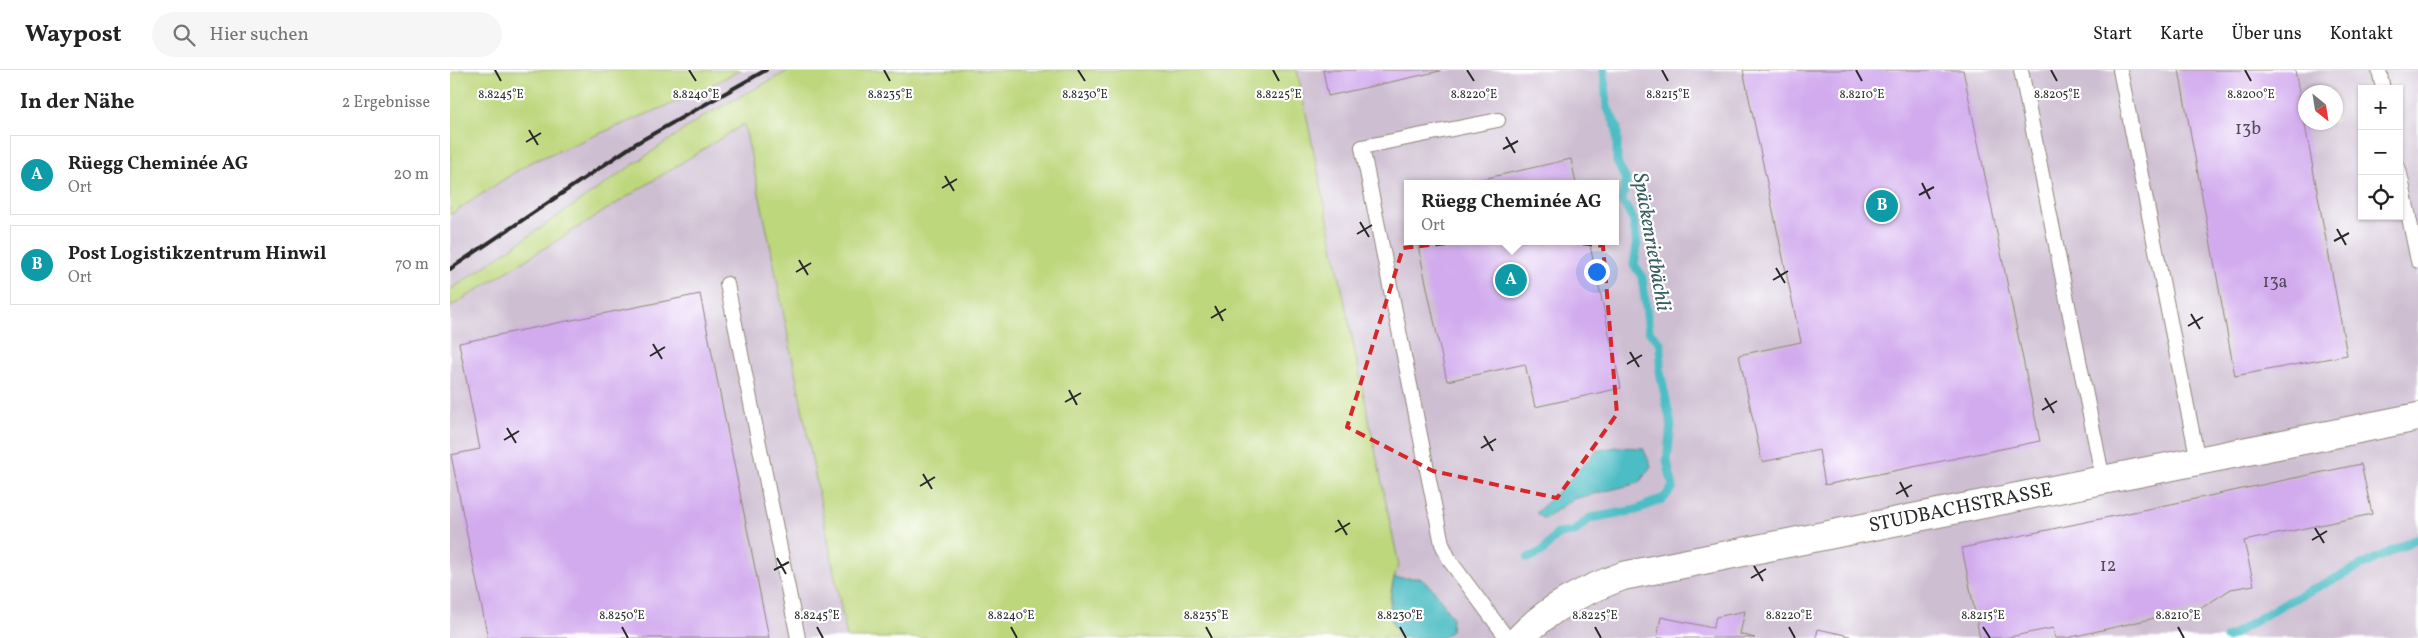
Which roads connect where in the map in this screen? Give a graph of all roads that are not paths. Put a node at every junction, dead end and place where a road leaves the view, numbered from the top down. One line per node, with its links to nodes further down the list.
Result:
1 (2022, 70): 11 (lane)
2 (2120, 70): 10 (lane)
3 (2379, 70): 4 (lane)
4 (2382, 85)
5 (1498, 120): 13 (lane)
6 (2400, 175): 7 (lane)
7 (2418, 261)
8 (727, 284): 12 (lane)
9 (2418, 416): 10 (street, STUDBACHSTRASSE)
10 (2198, 461): 11 (street, STUDBACHSTRASSE)
11 (2103, 480): 14 (street, STUDBACHSTRASSE)
12 (798, 638)
13 (1507, 638)
14 (1520, 638)

